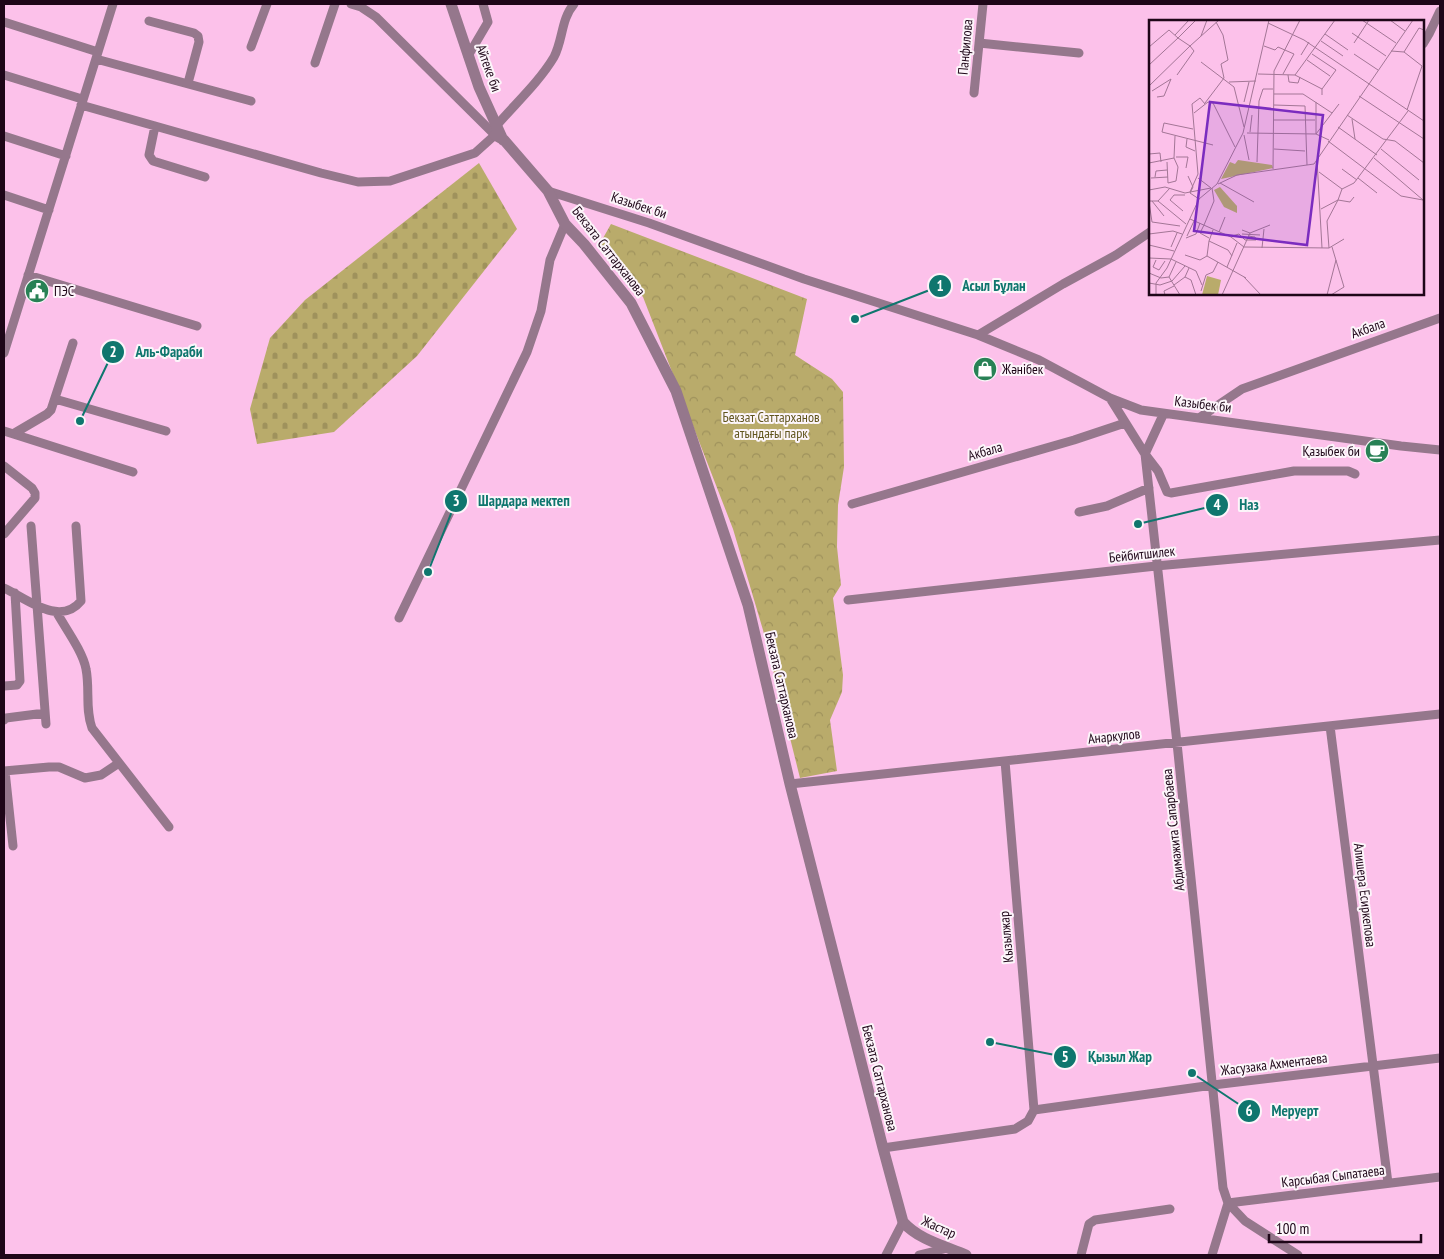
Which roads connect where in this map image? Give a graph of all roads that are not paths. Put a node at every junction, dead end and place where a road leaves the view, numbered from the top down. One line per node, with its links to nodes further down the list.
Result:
1 (113, 4): 17 (street)
2 (267, 4): 15 (street)
3 (335, 4): 19 (street)
4 (351, 4): 9 (street)
5 (451, 4): 18 (street, Айтеке би)
6 (483, 4): 18 (street)
7 (574, 4): 26 (street)
8 (982, 4): 13 (street, Панфилова)
9 (362, 5): 26 (street)
10 (1440, 12): 14 (street)
11 (149, 21): 21 (street)
12 (4, 22): 17 (street)
13 (979, 43): 16 (street); 22 (street, Панфилова)
14 (1424, 43)
15 (250, 47)
16 (1079, 53)
17 (97, 55): 21 (street); 24 (street)
18 (468, 56): 26 (street, Айтеке би)
19 (315, 62)
20 (4, 75): 24 (street)
21 (188, 83): 23 (street)
22 (974, 93)
23 (251, 101)
24 (82, 102): 25 (street); 28 (street)
25 (155, 126): 26 (street); 29 (street)
26 (499, 133): 30 (street)
27 (4, 136): 28 (street)
28 (66, 156): 32 (street)
29 (205, 177)
30 (548, 191): 33 (street, Бекзата Саттарханова); 38 (street, Казыбек би)
31 (4, 195): 32 (street)
32 (49, 210): 35 (street)
33 (566, 224): 66 (street); 77 (street, Бекзата Саттарханова)
34 (1149, 233): 38 (street)
35 (28, 275): 37 (street); 40 (street)
36 (1440, 318): 44 (street, Акбала)
37 (197, 326)
38 (978, 335): 41 (street, Казыбек би)
39 (73, 343): 42 (street)
40 (4, 348)
41 (1110, 398): 43 (street, Казыбек би); 45 (street)
42 (55, 399): 46 (street); 47 (street)
43 (1163, 415): 44 (street, Казыбек би); 49 (street)
44 (1199, 418): 48 (street, Казыбек би)
45 (1125, 423): 49 (street); 54 (street, Акбала)
46 (166, 431)
47 (8, 433): 51 (street)
48 (1440, 450)
49 (1145, 454): 52 (street); 53 (street, Абдимажита Сапарбаева)
50 (4, 466): 58 (street)
51 (133, 472)
52 (1355, 474)
53 (1149, 488): 55 (street); 60 (street, Абдимажита Сапарбаева)
54 (852, 504)
55 (1079, 512)
56 (31, 526): 64 (street)
57 (76, 526): 65 (street)
58 (4, 534)
59 (1440, 540): 60 (street, Бейбитшилек)
60 (1156, 566): 63 (street, Бейбитшилек); 73 (street, Абдимажита Сапарбаева)
61 (4, 588): 62 (street)
62 (15, 593): 64 (street); 67 (street)
63 (848, 600)
64 (37, 605): 65 (street); 68 (street)
65 (57, 613): 75 (street)
66 (399, 618)
67 (4, 686)
68 (45, 713): 70 (street); 71 (street)
69 (1440, 714): 72 (street, Анаркулов)
70 (4, 720)
71 (46, 724)
72 (1330, 726): 73 (street, Анаркулов); 82 (street, Алишера Есиркепова)
73 (1177, 744): 74 (street, Анаркулов); 83 (street, Абдимажита Сапарбаева)
74 (1005, 761): 77 (street, Анаркулов); 84 (street, Кызылжар)
75 (118, 763): 76 (street); 79 (street)
76 (4, 771): 78 (street)
77 (790, 784): 85 (street, Бекзата Саттарханова)
78 (6, 804): 80 (street)
79 (169, 827)
80 (13, 846)
81 (1440, 1058): 82 (street, Жасузака Ахментаева)
82 (1372, 1067): 83 (street, Жасузака Ахментаева); 87 (street, Алишера Есиркепова)
83 (1213, 1085): 84 (street, Жасузака Ахментаева); 88 (street, Абдимажита Сапарбаева)
84 (1034, 1110): 85 (street)
85 (883, 1148): 90 (street, Бекзата Саттарханова)
86 (1440, 1177): 87 (street, Карсыбая Сыпатаева)
87 (1388, 1183): 88 (street, Карсыбая Сыпатаева)
88 (1228, 1203): 97 (street); 98 (street, Абдимажита Сапарбаева)
89 (1170, 1209): 96 (street)
90 (903, 1222): 91 (street, Жастар); 93 (street)
91 (949, 1248): 92 (street); 95 (street, Жастар)
92 (938, 1253): 94 (street)
93 (886, 1255)
94 (919, 1255)
95 (966, 1255)
96 (1081, 1255)
97 (1212, 1255)
98 (1298, 1255)

